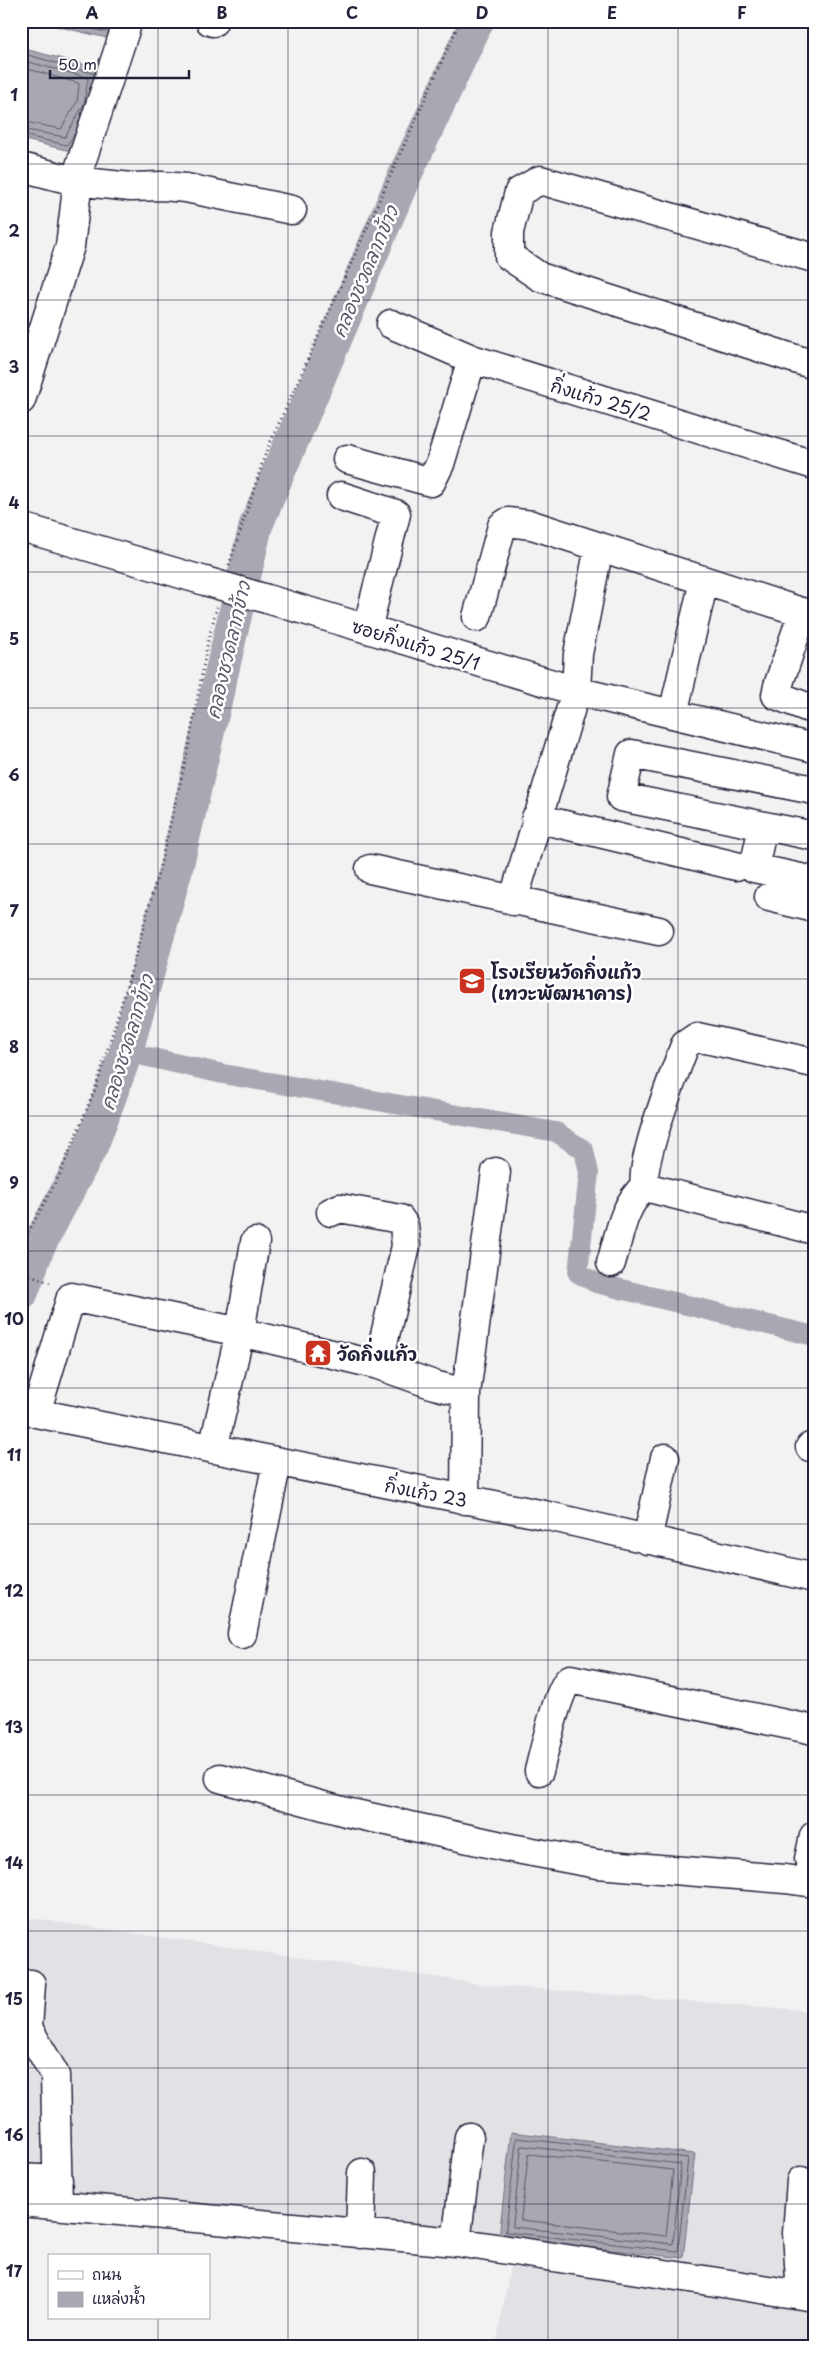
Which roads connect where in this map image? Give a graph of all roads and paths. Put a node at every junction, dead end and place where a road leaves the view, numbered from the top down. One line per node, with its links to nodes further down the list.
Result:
1 (128, 21): 4 (street)
2 (460, 21): 16 (path)
3 (21, 167): 4 (street)
4 (75, 181): 5 (street); 10 (street)
5 (292, 210)
6 (814, 258): 9 (street)
7 (391, 324): 8 (street, กิ่งแก้ว 25/2)
8 (472, 359): 11 (street); 12 (street, กิ่งแก้ว 25/2)
9 (814, 365)
10 (21, 400)
11 (347, 459)
12 (814, 465)
13 (341, 496): 21 (street)
14 (21, 526): 16 (street, ซอยกิ่งแก้ว 25/1)
15 (599, 547): 17 (street); 20 (street); 22 (street)
16 (217, 574): 21 (street, ซอยกิ่งแก้ว 25/1, bridge)
17 (704, 581): 19 (street); 24 (street)
18 (218, 604): 43 (path)
19 (808, 614): 23 (street)
20 (477, 618)
21 (367, 629): 22 (street, ซอยกิ่งแก้ว 25/1)
22 (576, 691): 24 (street, ซอยกิ่งแก้ว 25/1); 27 (street)
23 (814, 710)
24 (673, 714): 25 (street, ซอยกิ่งแก้ว 25/1)
25 (814, 748)
26 (814, 790): 28 (street)
27 (536, 818): 30 (street); 34 (street)
28 (763, 826): 29 (street); 32 (street)
29 (814, 836)
30 (736, 866)
31 (370, 869): 34 (street)
32 (814, 881)
33 (769, 897): 35 (street)
34 (513, 901): 36 (street)
35 (814, 908)
36 (659, 931)
37 (814, 1063): 39 (street)
38 (496, 1172): 49 (street)
39 (645, 1186): 41 (street); 44 (street)
40 (331, 1212): 48 (street)
41 (814, 1230)
42 (255, 1242): 47 (street)
43 (21, 1245)
44 (611, 1263)
45 (21, 1271): 46 (path)
46 (49, 1282)
47 (240, 1332): 48 (street); 50 (street); 50 (street, กิ่งแก้ว 23)
48 (378, 1365): 49 (street)
49 (466, 1393): 53 (street)
50 (214, 1449): 52 (street, กิ่งแก้ว 23)
51 (665, 1458): 54 (street)
52 (277, 1462): 53 (street, กิ่งแก้ว 23); 56 (street)
53 (465, 1500): 54 (street, กิ่งแก้ว 23)
54 (647, 1540): 55 (street, กิ่งแก้ว 23)
55 (814, 1578)
56 (242, 1634)
57 (814, 1730): 58 (street)
58 (539, 1771)
59 (220, 1778): 60 (street)
60 (812, 1859)
61 (31, 1984): 66 (street)
62 (469, 2137): 69 (street)
63 (362, 2173): 68 (street)
64 (21, 2178): 66 (street)
65 (801, 2181): 70 (street)
66 (58, 2192): 67 (street); 68 (street)
67 (21, 2202)
68 (360, 2234): 69 (street)
69 (456, 2242): 70 (street)
70 (808, 2296)

